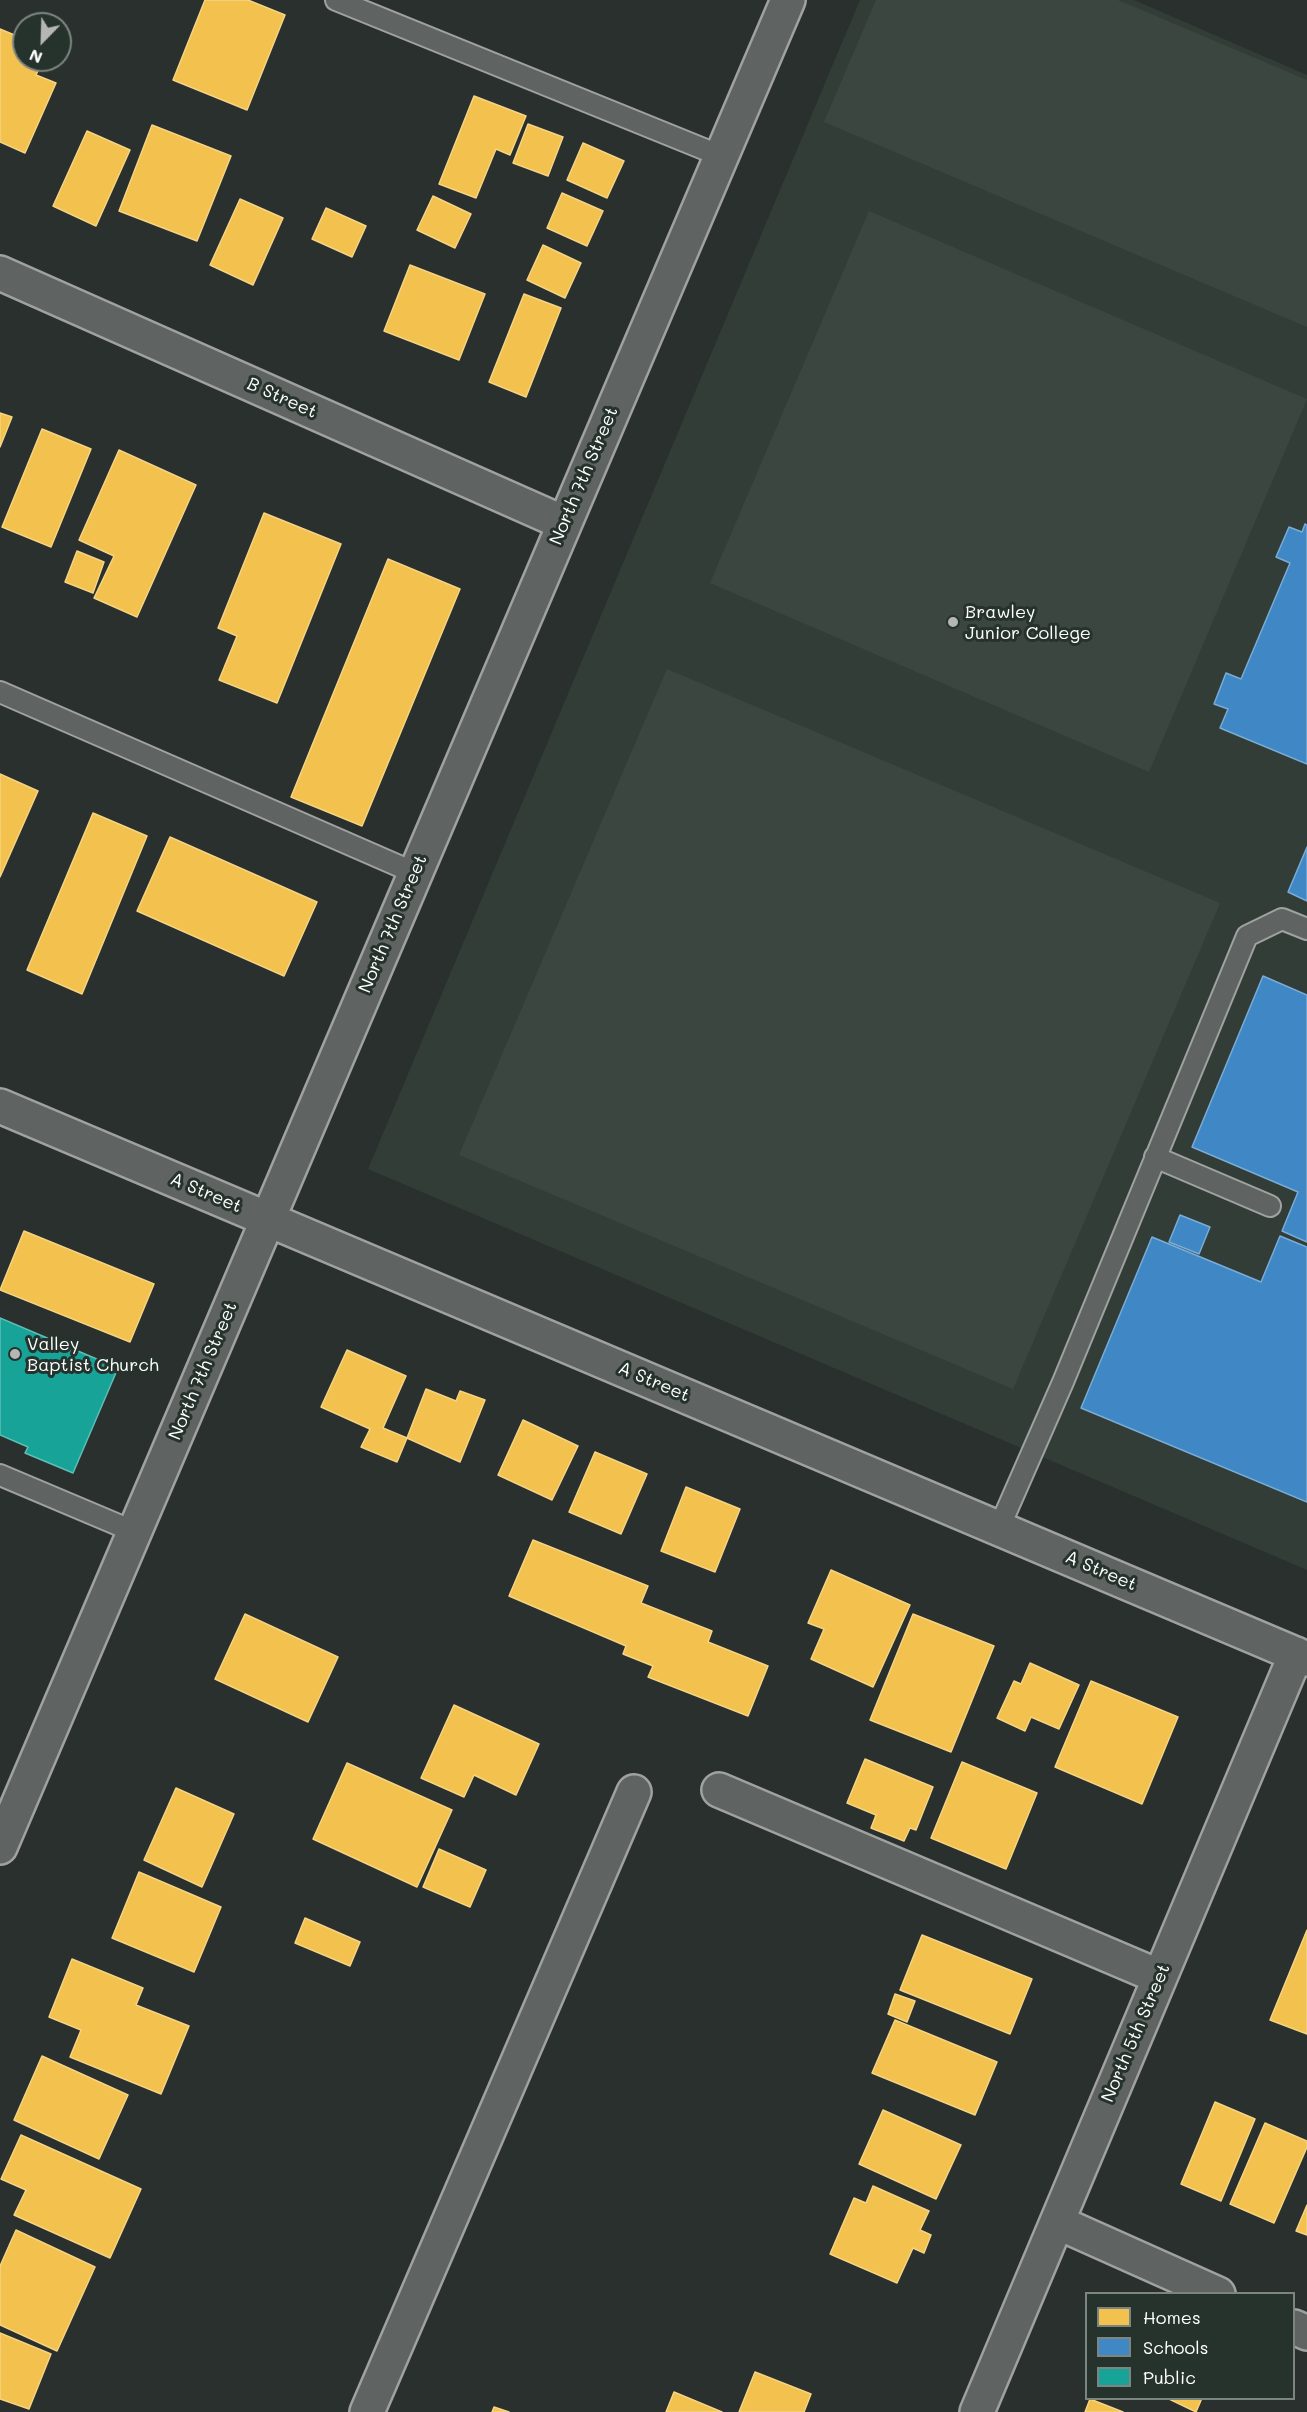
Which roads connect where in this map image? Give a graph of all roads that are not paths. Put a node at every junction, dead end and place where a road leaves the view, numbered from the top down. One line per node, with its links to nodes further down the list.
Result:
1 (336, 0): 3 (lane)
2 (788, 0): 3 (street, North 7th Street)
3 (721, 156): 5 (street, North 7th Street)
4 (0, 273): 5 (street, B Street)
5 (564, 522): 7 (street, North 7th Street)
6 (0, 692): 7 (lane)
7 (415, 873): 12 (street, North 7th Street)
8 (1307, 930): 10 (lane)
9 (0, 1106): 12 (street, A Street)
10 (1155, 1157): 11 (lane); 14 (lane)
11 (1270, 1206)
12 (267, 1219): 14 (street, A Street); 15 (street, North 7th Street)
13 (0, 1475): 15 (lane)
14 (999, 1528): 16 (street, A Street)
15 (135, 1532): 19 (street, North 7th Street)
16 (1301, 1656): 21 (street, North 5th Street)
17 (719, 1790): 21 (street)
18 (634, 1792): 24 (street)
19 (7, 1813): 20 (street, North 7th Street)
20 (0, 1847)
21 (1160, 1977): 22 (street, North 5th Street)
22 (1057, 2222): 23 (street); 25 (street, North 5th Street)
23 (1214, 2292)
24 (367, 2412)
25 (977, 2412)

